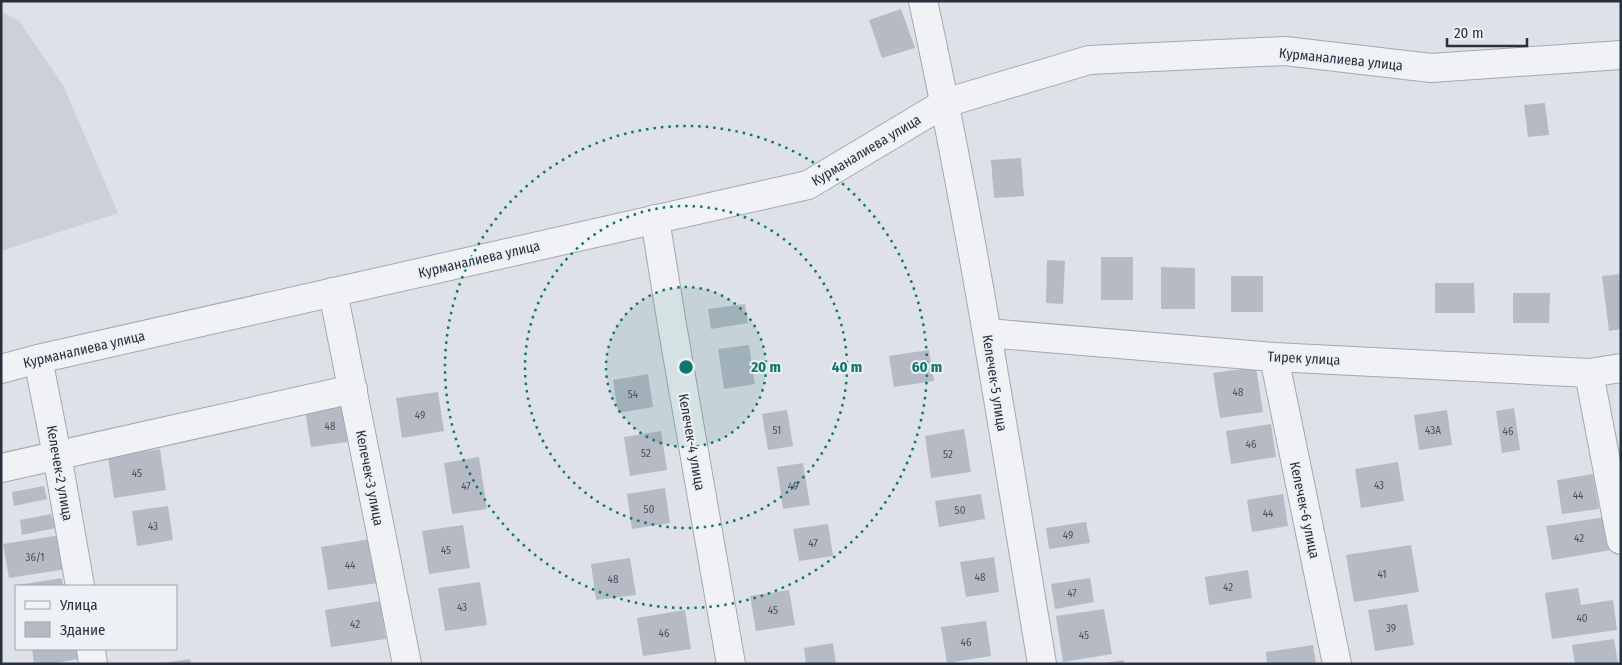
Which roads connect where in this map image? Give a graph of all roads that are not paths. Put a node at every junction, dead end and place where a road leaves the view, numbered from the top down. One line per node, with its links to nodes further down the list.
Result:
1 (923, 1): 3 (street, Келечек-5 улица)
2 (1621, 55): 3 (street, Курманалиева улица)
3 (945, 103): 4 (street, Курманалиева улица); 6 (street, Келечек-5 улица)
4 (655, 219): 5 (street, Курманалиева улица); 20 (street, Келечек-4 улица)
5 (334, 292): 8 (street, Курманалиева улица); 12 (street, Келечек-3 улица)
6 (987, 333): 7 (street, Тирек улица); 21 (street, Келечек-5 улица)
7 (1274, 357): 11 (street, Тирек улица); 22 (street, Келечек-6 улица)
8 (38, 359): 10 (street, Курманалиева улица); 13 (street, Келечек-2 улица)
9 (1621, 368): 11 (street, Тирек улица)
10 (1, 369)
11 (1589, 373): 15 (street)
12 (353, 389): 13 (street); 19 (street, Келечек-3 улица)
13 (57, 455): 14 (street); 16 (street, Келечек-2 улица)
14 (1, 468)
15 (1621, 540)
16 (80, 585)
17 (91, 650): 18 (street)
18 (93, 664)
19 (407, 664)
20 (731, 664)
21 (1042, 664)
22 (1337, 664)

